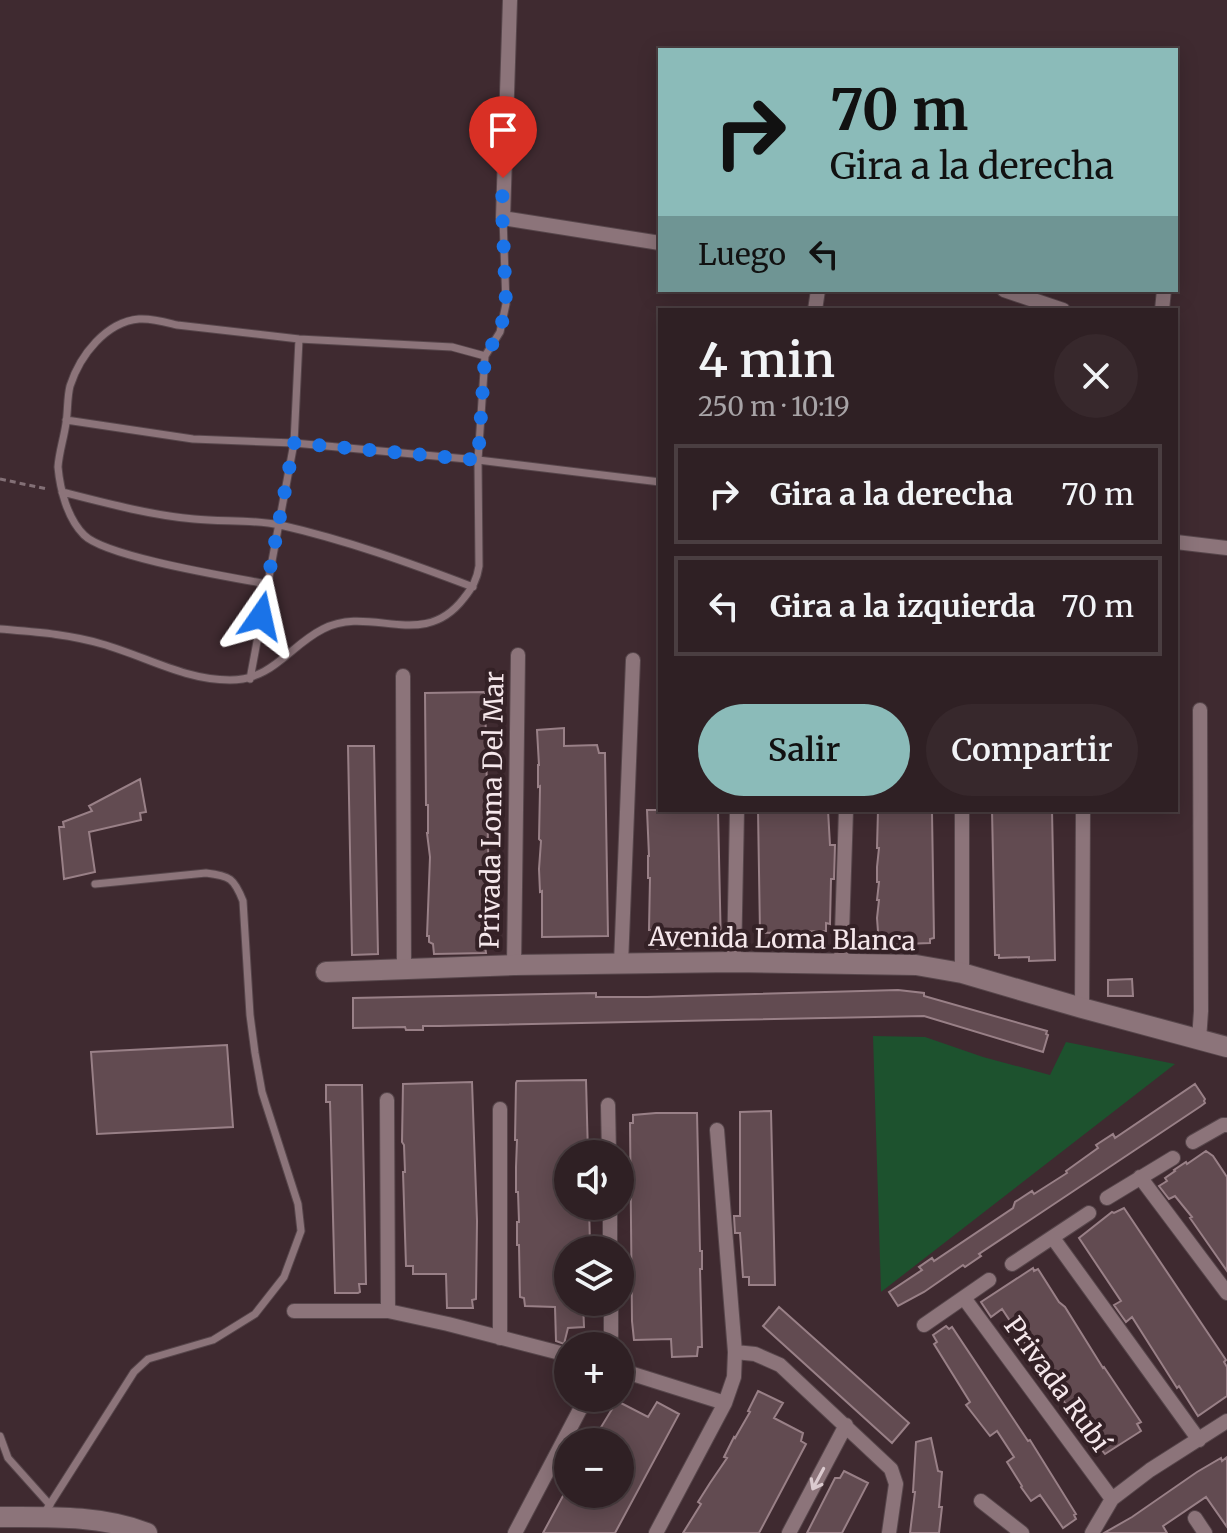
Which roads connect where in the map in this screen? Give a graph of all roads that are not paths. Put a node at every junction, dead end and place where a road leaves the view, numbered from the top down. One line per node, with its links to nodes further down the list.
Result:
1 (510, 0): 2 (street)
2 (503, 218): 3 (street); 7 (lane)
3 (658, 243)
4 (1010, 292): 5 (street)
5 (1057, 308)
6 (299, 339): 7 (lane); 8 (lane); 9 (lane)
7 (485, 356): 10 (lane)
8 (66, 420): 9 (lane); 12 (lane)
9 (294, 443): 10 (lane); 13 (lane)
10 (478, 460): 11 (lane); 17 (lane)
11 (658, 482)
12 (62, 492): 13 (lane); 16 (lane)
13 (280, 525): 16 (lane); 17 (lane)
14 (1178, 542): 15 (street)
15 (1227, 548)
16 (267, 584): 22 (lane)
17 (473, 587): 22 (lane)
18 (0, 629): 22 (lane)
19 (518, 655): 32 (street, Privada Loma Del Mar)
20 (633, 660): 31 (street)
21 (403, 676): 33 (street)
22 (250, 679)
23 (1200, 710): 37 (street)
24 (737, 812): 29 (street)
25 (846, 812): 30 (street)
26 (962, 812): 35 (street)
27 (1083, 812): 36 (street)
28 (95, 884): 70 (lane)
29 (734, 962): 30 (street, Avenida Loma Blanca); 31 (street, Avenida Loma Blanca)
30 (841, 963): 35 (street, Avenida Loma Blanca)
31 (621, 964): 32 (street, Avenida Loma Blanca)
32 (514, 965): 33 (street, Avenida Loma Blanca)
33 (404, 968): 34 (street, Avenida Loma Blanca)
34 (326, 972)
35 (962, 973): 36 (street, Avenida Loma Blanca)
36 (1082, 1008): 37 (street, Avenida Loma Blanca)
37 (1199, 1040): 38 (street, Avenida Loma Blanca)
38 (1227, 1047)
39 (387, 1100): 56 (street)
40 (608, 1105): 44 (street)
41 (500, 1109): 58 (street)
42 (1227, 1125): 45 (street)
43 (717, 1130): 60 (street)
44 (609, 1140)
45 (1193, 1142)
46 (1173, 1158): 47 (street)
47 (1140, 1177): 48 (street); 53 (street)
48 (1107, 1198)
49 (1089, 1213): 50 (street)
50 (1053, 1238): 51 (street); 67 (street)
51 (1012, 1264)
52 (989, 1280): 54 (street)
53 (1227, 1293)
54 (964, 1298): 57 (street); 68 (street, Privada Rubí)
55 (294, 1311): 56 (street)
56 (388, 1311): 58 (street)
57 (924, 1325)
58 (500, 1338): 59 (street)
59 (554, 1352)
60 (735, 1352): 62 (street); 65 (street)
61 (634, 1374): 62 (street)
62 (725, 1403): 76 (street)
63 (579, 1412): 75 (street)
64 (1227, 1421): 67 (street)
65 (846, 1425): 77 (street, one-way to 77); 78 (street)
66 (0, 1436): 70 (lane)
67 (1199, 1440): 68 (street)
68 (1112, 1499): 80 (street)
69 (981, 1501): 73 (street)
70 (46, 1512): 71 (street); 74 (street)
71 (0, 1517)
72 (1195, 1518): 81 (street)
73 (1005, 1527): 79 (street)
74 (147, 1533)
75 (515, 1533)
76 (656, 1533)
77 (789, 1533)
78 (889, 1533)
79 (1022, 1533)
80 (1092, 1533)
81 (1205, 1533)

